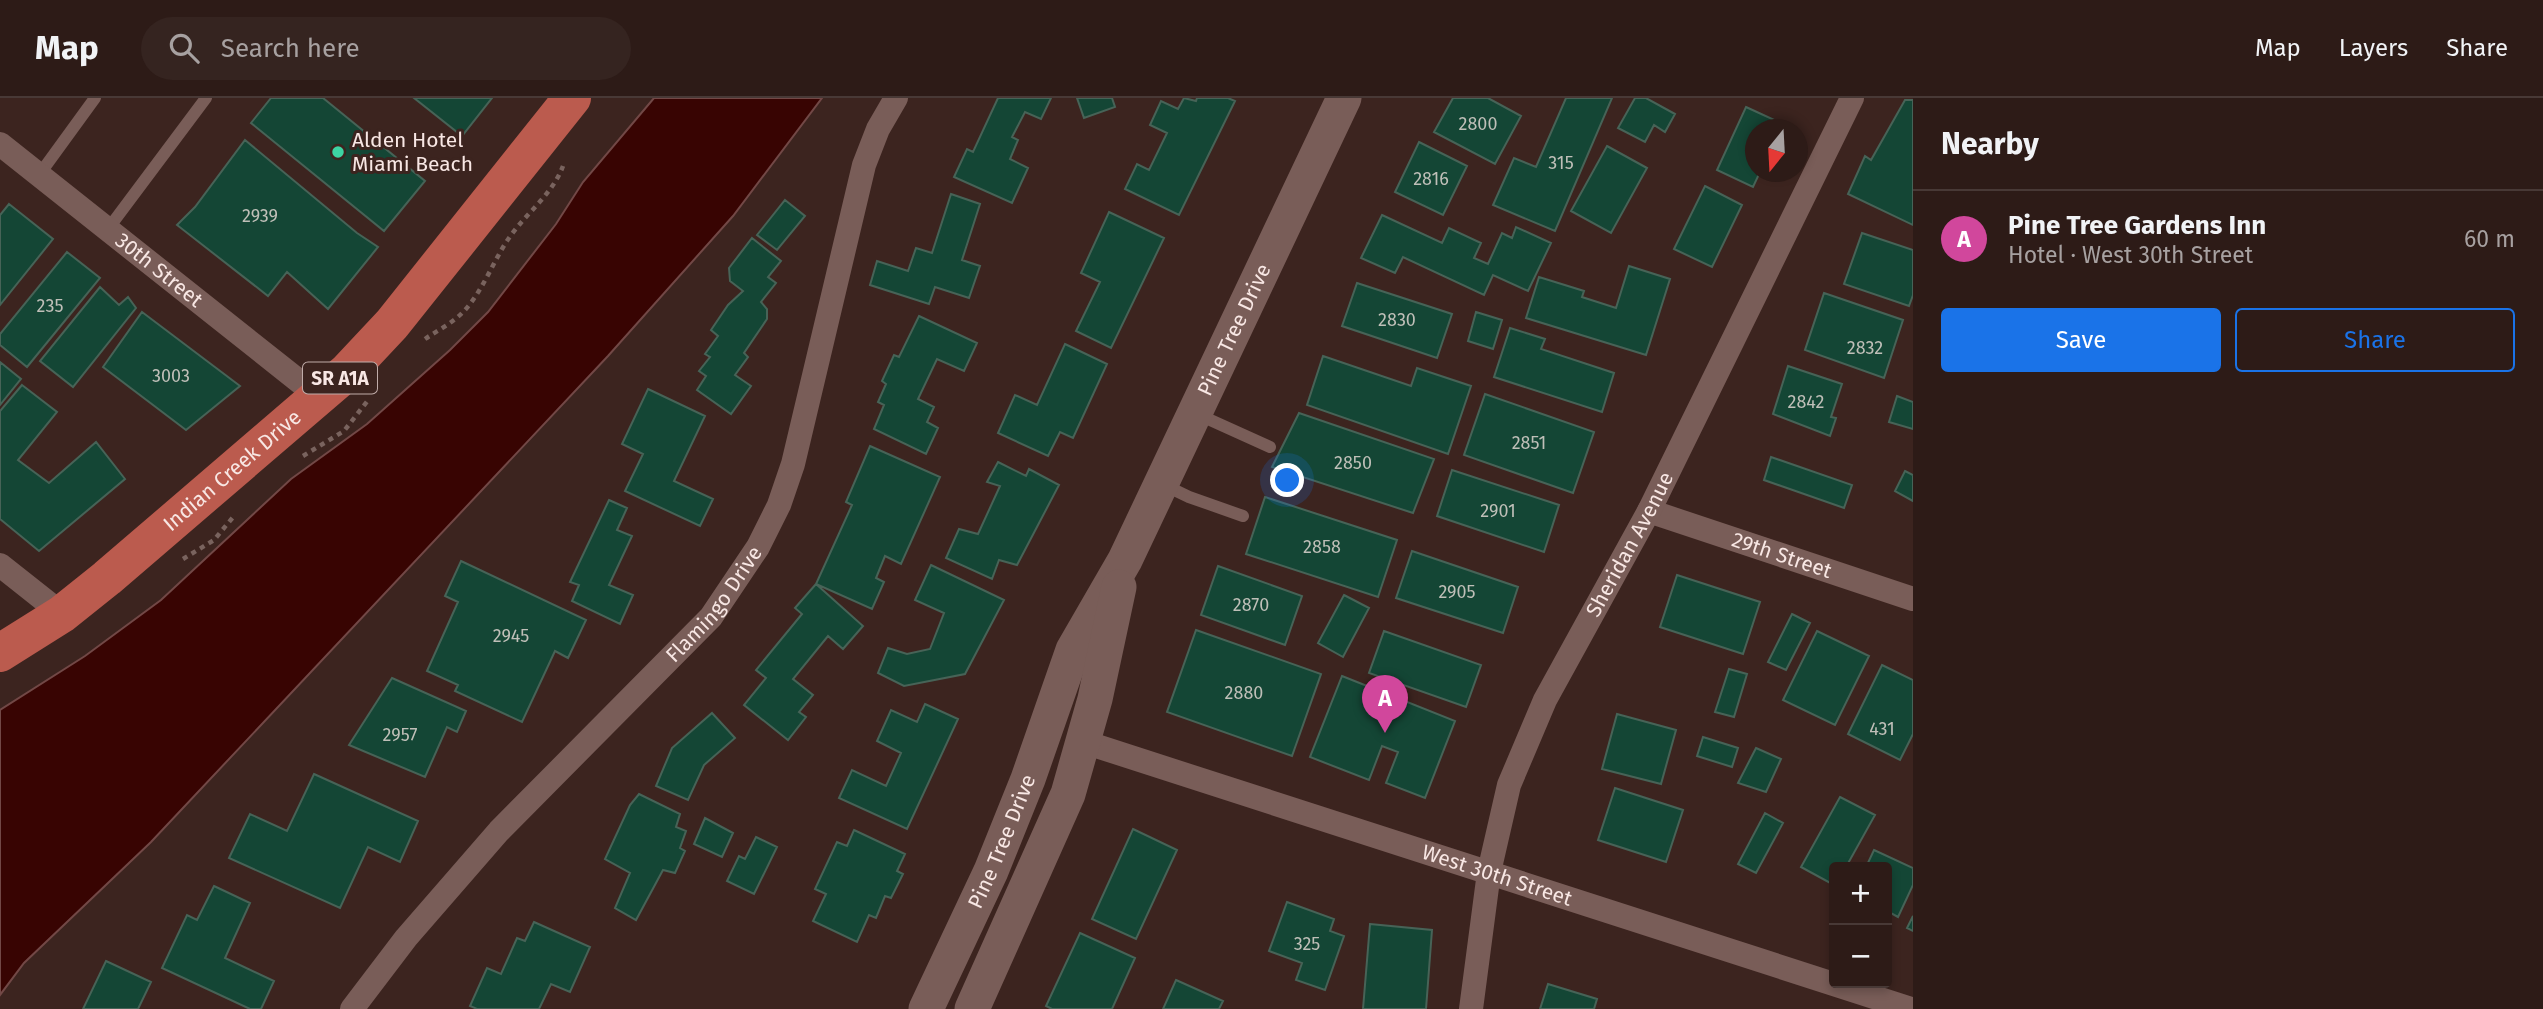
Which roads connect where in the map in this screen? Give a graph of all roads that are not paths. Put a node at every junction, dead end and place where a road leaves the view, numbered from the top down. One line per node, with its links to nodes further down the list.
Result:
1 (95, 98): 8 (lane)
2 (206, 98): 9 (lane)
3 (572, 98): 10 (main road, Indian Creek Drive / SR A1A)
4 (897, 98): 23 (street, Flamingo Drive)
5 (1344, 98): 11 (main road, Pine Tree Drive)
6 (1852, 98): 14 (street, Sheridan Avenue)
7 (0, 144): 8 (street, 30th Street)
8 (39, 175): 9 (street, 30th Street)
9 (108, 229): 10 (street, 30th Street)
10 (319, 397): 19 (main road, Indian Creek Drive / SR A1A)
11 (1194, 412): 12 (lane); 13 (main road, Pine Tree Drive)
12 (1270, 447)
13 (1161, 483): 15 (lane); 16 (main road, Pine Tree Drive)
14 (1649, 511): 18 (street, 29th Street); 22 (street, Sheridan Avenue)
15 (1243, 516)
16 (1125, 560): 21 (main road, Pine Tree Drive); 24 (main road, Pine Tree Drive)
17 (0, 565): 19 (street)
18 (1913, 599)
19 (62, 614): 20 (main road, Indian Creek Drive / SR A1A)
20 (0, 653)
21 (1084, 742): 22 (street, West 30th Street); 25 (main road, Pine Tree Drive)
22 (1489, 872): 26 (street, Sheridan Avenue); 27 (street, West 30th Street)
23 (352, 1009)
24 (926, 1009)
25 (972, 1009)
26 (1471, 1009)
27 (1910, 1009)

